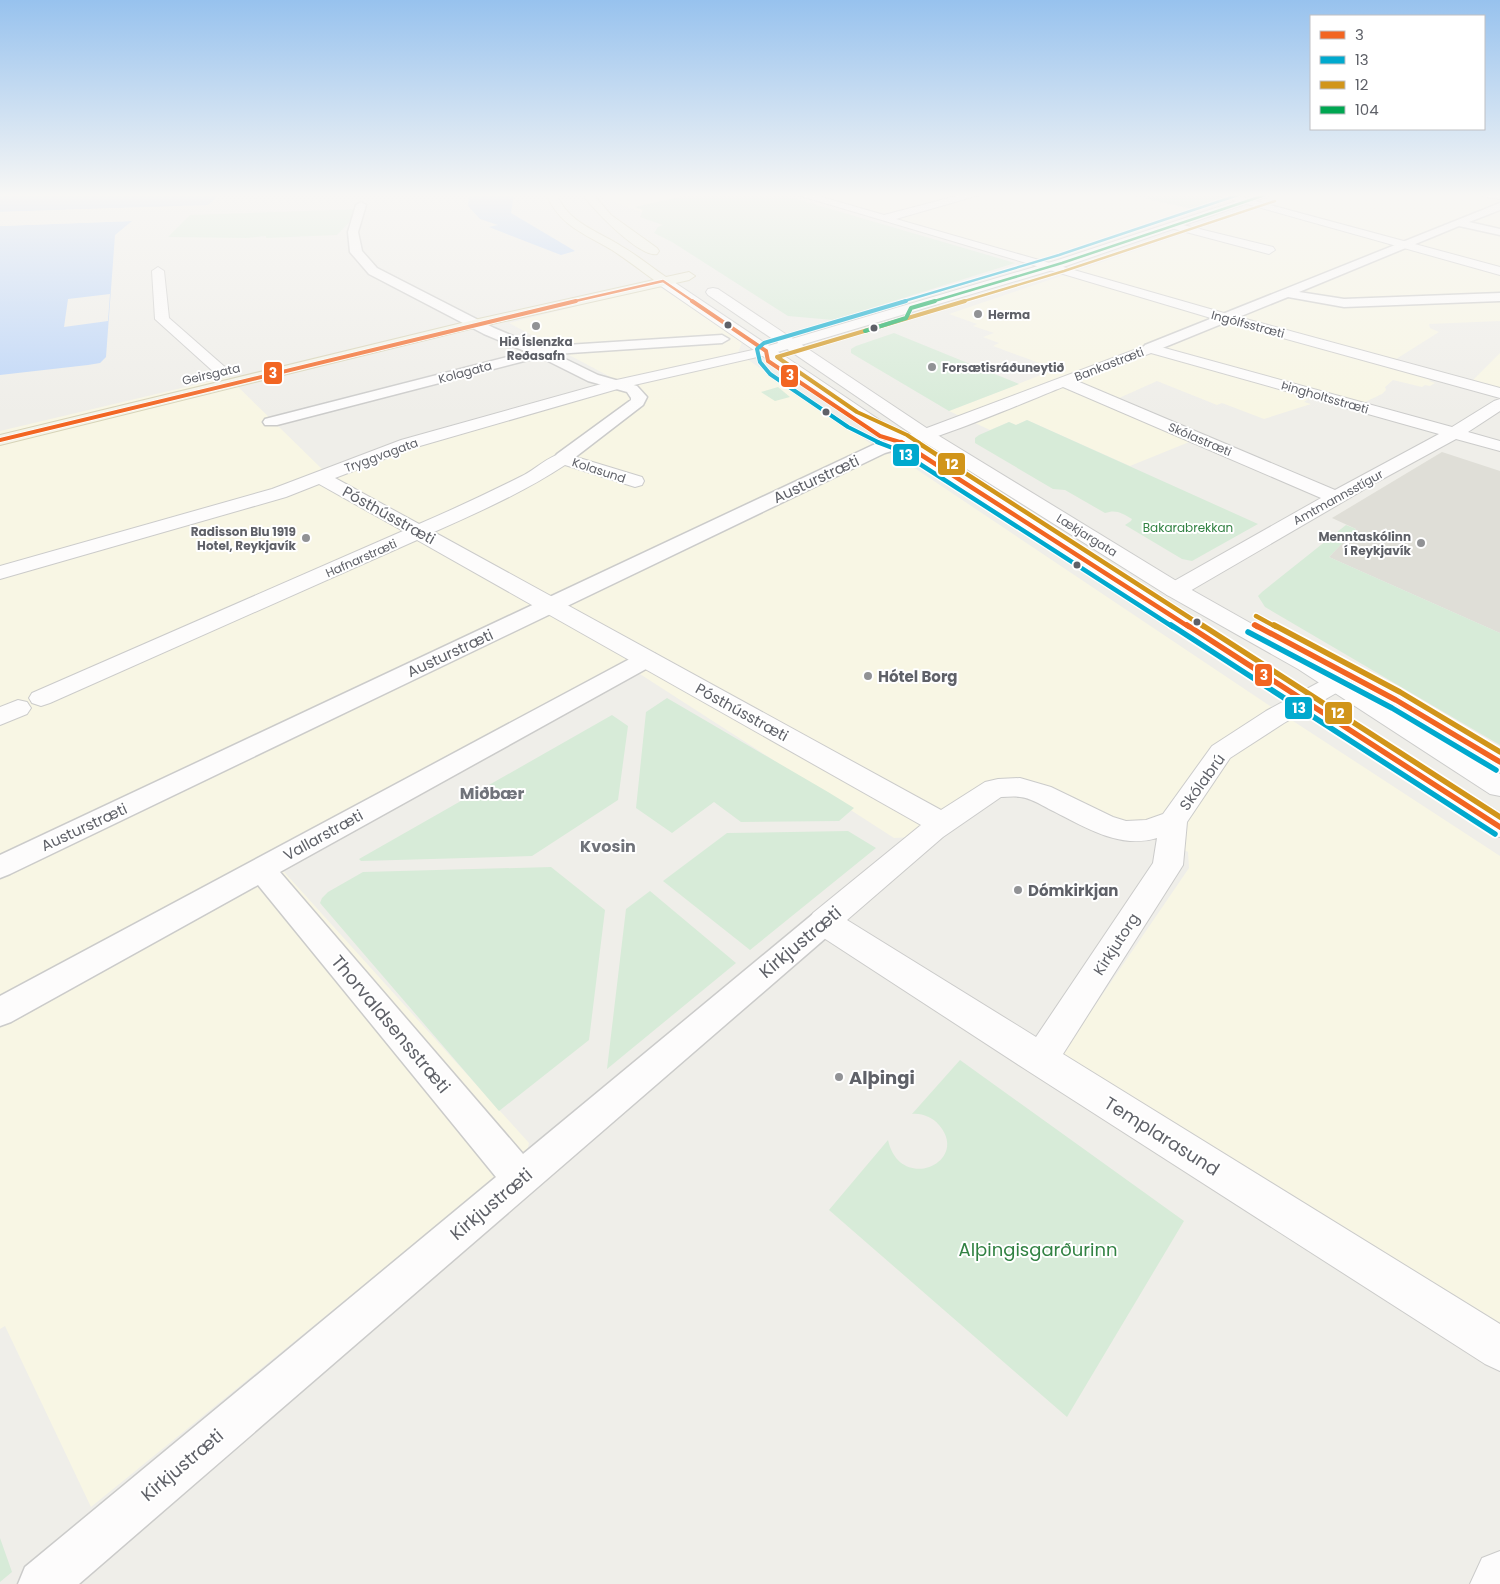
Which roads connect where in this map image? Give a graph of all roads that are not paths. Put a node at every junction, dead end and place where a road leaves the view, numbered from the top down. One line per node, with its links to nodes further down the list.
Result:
1 (368, 267): 12 (street)
2 (643, 267): 9 (main road)
3 (1050, 267): 13 (street, Ingólfsstræti); 17 (street, Tryggvagata)
4 (1352, 267): 10 (street, Bankastræti)
5 (1484, 267): 8 (street)
6 (681, 270): 9 (main road, Geirsgata); 17 (street, Lækjargata)
7 (158, 271): 21 (street)
8 (1500, 271)
9 (659, 278): 12 (main road, Geirsgata); 14 (main road, Geirsgata); 19 (street, Lækjargata)
10 (1288, 293): 11 (street); 13 (street, Bankastræti)
11 (1500, 296)
12 (460, 316): 14 (street); 15 (main road, Geirsgata)
13 (1226, 318): 18 (street, Bankastræti); 26 (street, Ingólfsstræti)
14 (474, 324): 20 (street); 23 (main road, Geirsgata)
15 (422, 325): 21 (main road, Geirsgata); 23 (main road, Geirsgata)
16 (722, 339): 20 (street, Kolagata)
17 (791, 344): 19 (street, Tryggvagata); 30 (street, Lækjargata)
18 (1150, 348): 22 (street, Bankastræti); 29 (street, Þingholtsstræti)
19 (766, 351): 25 (street, Tryggvagata); 32 (street, Lækjargata)
20 (540, 352): 25 (street); 28 (street, Kolagata)
21 (221, 371): 24 (main road, Geirsgata)
22 (1063, 381): 30 (street, Bankastræti); 37 (street, Skólastræti)
23 (233, 382): 31 (main road, Geirsgata)
24 (166, 384)
25 (618, 384): 34 (street, Hafnarstræti); 35 (street, Tryggvagata)
26 (1500, 392)
27 (1500, 404): 29 (street, Amtmannsstígur)
28 (271, 422)
29 (1455, 433): 33 (street, Þingholtsstræti); 37 (street, Amtmannsstígur)
30 (925, 435): 32 (street, Bankastræti); 40 (street, Lækjargata)
31 (0, 440)
32 (902, 442): 41 (street, Austurstræti); 45 (street, Lækjargata)
33 (1500, 446)
34 (563, 458): 36 (street, Kolasund); 38 (street, Hafnarstræti)
35 (322, 478): 38 (street, Pósthússtræti); 39 (street, Tryggvagata)
36 (635, 481)
37 (1336, 498): 40 (street, Amtmannsstígur)
38 (420, 532): 41 (street, Pósthússtræti); 44 (street, Hafnarstræti)
39 (0, 573)
40 (1175, 590): 43 (street, Lækjargata)
41 (550, 605): 42 (street, Pósthússtræti); 50 (street, Austurstræti)
42 (647, 659): 48 (street, Pósthússtræti); 51 (street, Vallarstræti)
43 (1336, 683): 45 (street, Skólabrú); 46 (street, Lækjargata)
44 (41, 698)
45 (1303, 700): 47 (street, Skólabrú); 49 (street, Lækjargata)
46 (1500, 787)
47 (1173, 821): 48 (street); 54 (street, Kirkjutorg)
48 (940, 823): 52 (street, Kirkjustræti)
49 (1500, 827)
50 (0, 867)
51 (261, 869): 53 (street, Vallarstræti); 55 (street, Thorvaldsensstræti)
52 (824, 922): 54 (street, Templarasund); 55 (street, Kirkjustræti)
53 (0, 1012)
54 (1040, 1060): 56 (street, Templarasund)
55 (521, 1179): 58 (street, Kirkjustræti)
56 (1500, 1350)
57 (1500, 1576): 59 (street)
58 (42, 1584)
59 (1495, 1584)

